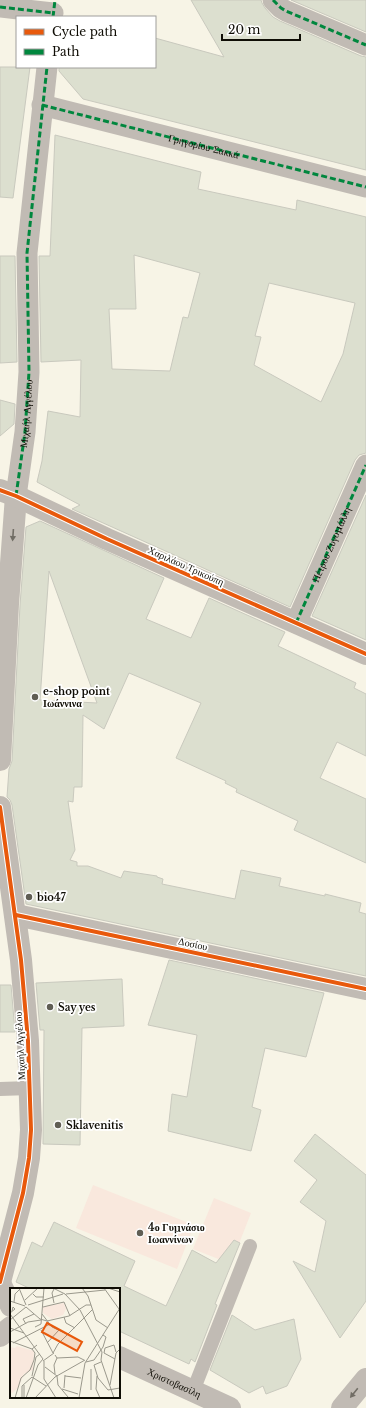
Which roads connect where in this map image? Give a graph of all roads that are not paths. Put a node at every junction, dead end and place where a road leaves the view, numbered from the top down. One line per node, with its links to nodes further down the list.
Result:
1 (273, 0): 4 (street)
2 (0, 7): 3 (street)
3 (54, 10)
4 (366, 45)
5 (47, 68): 6 (street, Μιχαήλ Αγγέλου)
6 (42, 106): 7 (street, Γρηγορίου Σακκά); 9 (street, Μιχαήλ Αγγέλου)
7 (366, 187)
8 (366, 465): 10 (street, Πέτρου Ζυγομάλλη)
9 (8, 493): 10 (street, Χαριλάου Τρικούπη); 12 (street, Μιχαήλ Αγγέλου, one-way to 12)
10 (296, 623): 11 (street, Χαριλάου Τρικούπη)
11 (366, 654)
12 (0, 760)
13 (0, 807): 14 (street, Μιχαήλ Αγγέλου)
14 (16, 915): 15 (street, Δοσίου); 16 (street, Μιχαήλ Αγγέλου)
15 (366, 989)
16 (30, 1088): 17 (lane); 19 (street, Μιχαήλ Αγγέλου)
17 (0, 1089)
18 (250, 1246): 26 (lane)
19 (0, 1283): 20 (street); 21 (street)
20 (11, 1288)
21 (10, 1304)
22 (10, 1328): 23 (street)
23 (0, 1336)
24 (120, 1357): 26 (street, Χριστοβασίλη)
25 (366, 1379): 28 (street, one-way to 28)
26 (193, 1391): 27 (street, Χριστοβασίλη)
27 (230, 1408)
28 (342, 1408)

